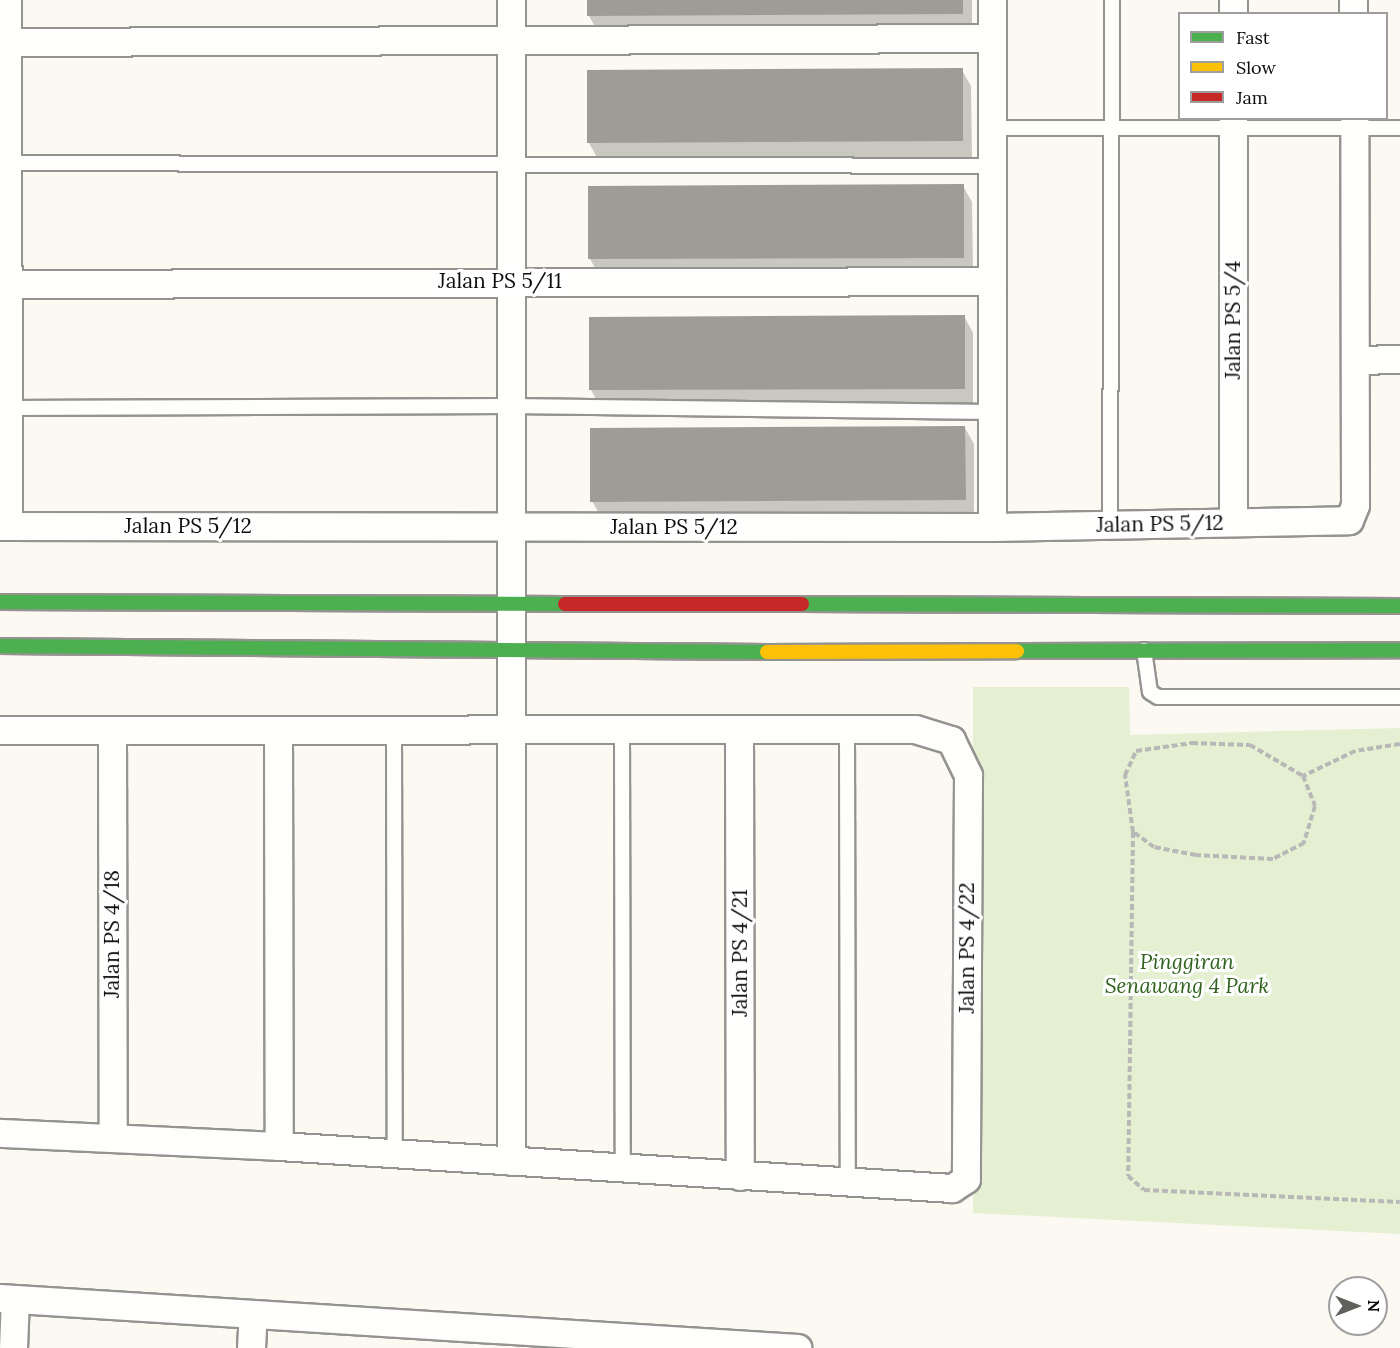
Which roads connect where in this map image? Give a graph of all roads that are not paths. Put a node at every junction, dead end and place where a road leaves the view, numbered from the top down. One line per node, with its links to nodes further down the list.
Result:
1 (7, 0): 7 (street)
2 (511, 0): 5 (street)
3 (992, 0): 6 (street)
4 (1112, 0): 12 (lane)
5 (511, 38): 6 (street); 7 (street); 15 (street)
6 (992, 38): 11 (street)
7 (7, 42): 8 (street)
8 (4, 116): 14 (street)
9 (1233, 123): 10 (lane); 12 (lane); 25 (street, Jalan PS 5/4)
10 (1354, 123): 13 (lane); 21 (street)
11 (992, 128): 12 (lane); 16 (street)
12 (1112, 128): 26 (lane)
13 (1400, 128)
14 (7, 163): 15 (lane); 19 (street)
15 (511, 166): 16 (lane); 17 (street)
16 (992, 166): 18 (street)
17 (511, 281): 18 (street, Jalan PS 5/11); 19 (street, Jalan PS 5/11); 22 (street)
18 (992, 282): 24 (street)
19 (8, 284): 23 (street)
20 (1400, 359): 21 (street)
21 (1356, 360): 25 (street, Jalan PS 5/12)
22 (511, 406): 23 (lane); 24 (lane); 28 (street)
23 (8, 408): 27 (street)
24 (992, 412): 29 (street)
25 (1233, 522): 26 (street, Jalan PS 5/12)
26 (1110, 525): 29 (street, Jalan PS 5/12)
27 (4, 526): 28 (street, Jalan PS 5/12)
28 (511, 527): 29 (street, Jalan PS 5/12); 31 (street)
29 (992, 527)
30 (0, 602): 31 (street)
31 (511, 603): 32 (street); 36 (street)
32 (1400, 606)
33 (0, 646): 36 (street)
34 (1143, 650): 35 (street); 36 (street); 37 (lane)
35 (1400, 650)
36 (511, 653): 45 (street)
37 (1400, 697)
38 (622, 729): 39 (street); 45 (street); 51 (lane)
39 (739, 729): 40 (street); 52 (street, Jalan PS 4/21)
40 (848, 729): 53 (lane); 53 (street, Jalan PS 4/22)
41 (0, 730): 42 (street)
42 (112, 730): 43 (street); 47 (street, Jalan PS 4/18)
43 (278, 730): 44 (street); 48 (street)
44 (394, 730): 45 (street); 49 (lane)
45 (510, 730): 50 (street)
46 (0, 1133): 47 (street)
47 (113, 1138): 48 (street)
48 (279, 1146): 49 (street)
49 (395, 1154): 50 (street)
50 (511, 1161): 51 (street)
51 (623, 1168): 52 (street)
52 (740, 1176): 53 (street)
53 (848, 1183)
54 (8, 1298): 55 (street); 58 (street)
55 (253, 1314): 56 (street); 59 (street)
56 (492, 1339): 57 (street)
57 (747, 1346): 60 (street)
58 (12, 1348)
59 (251, 1348)
60 (797, 1348)

